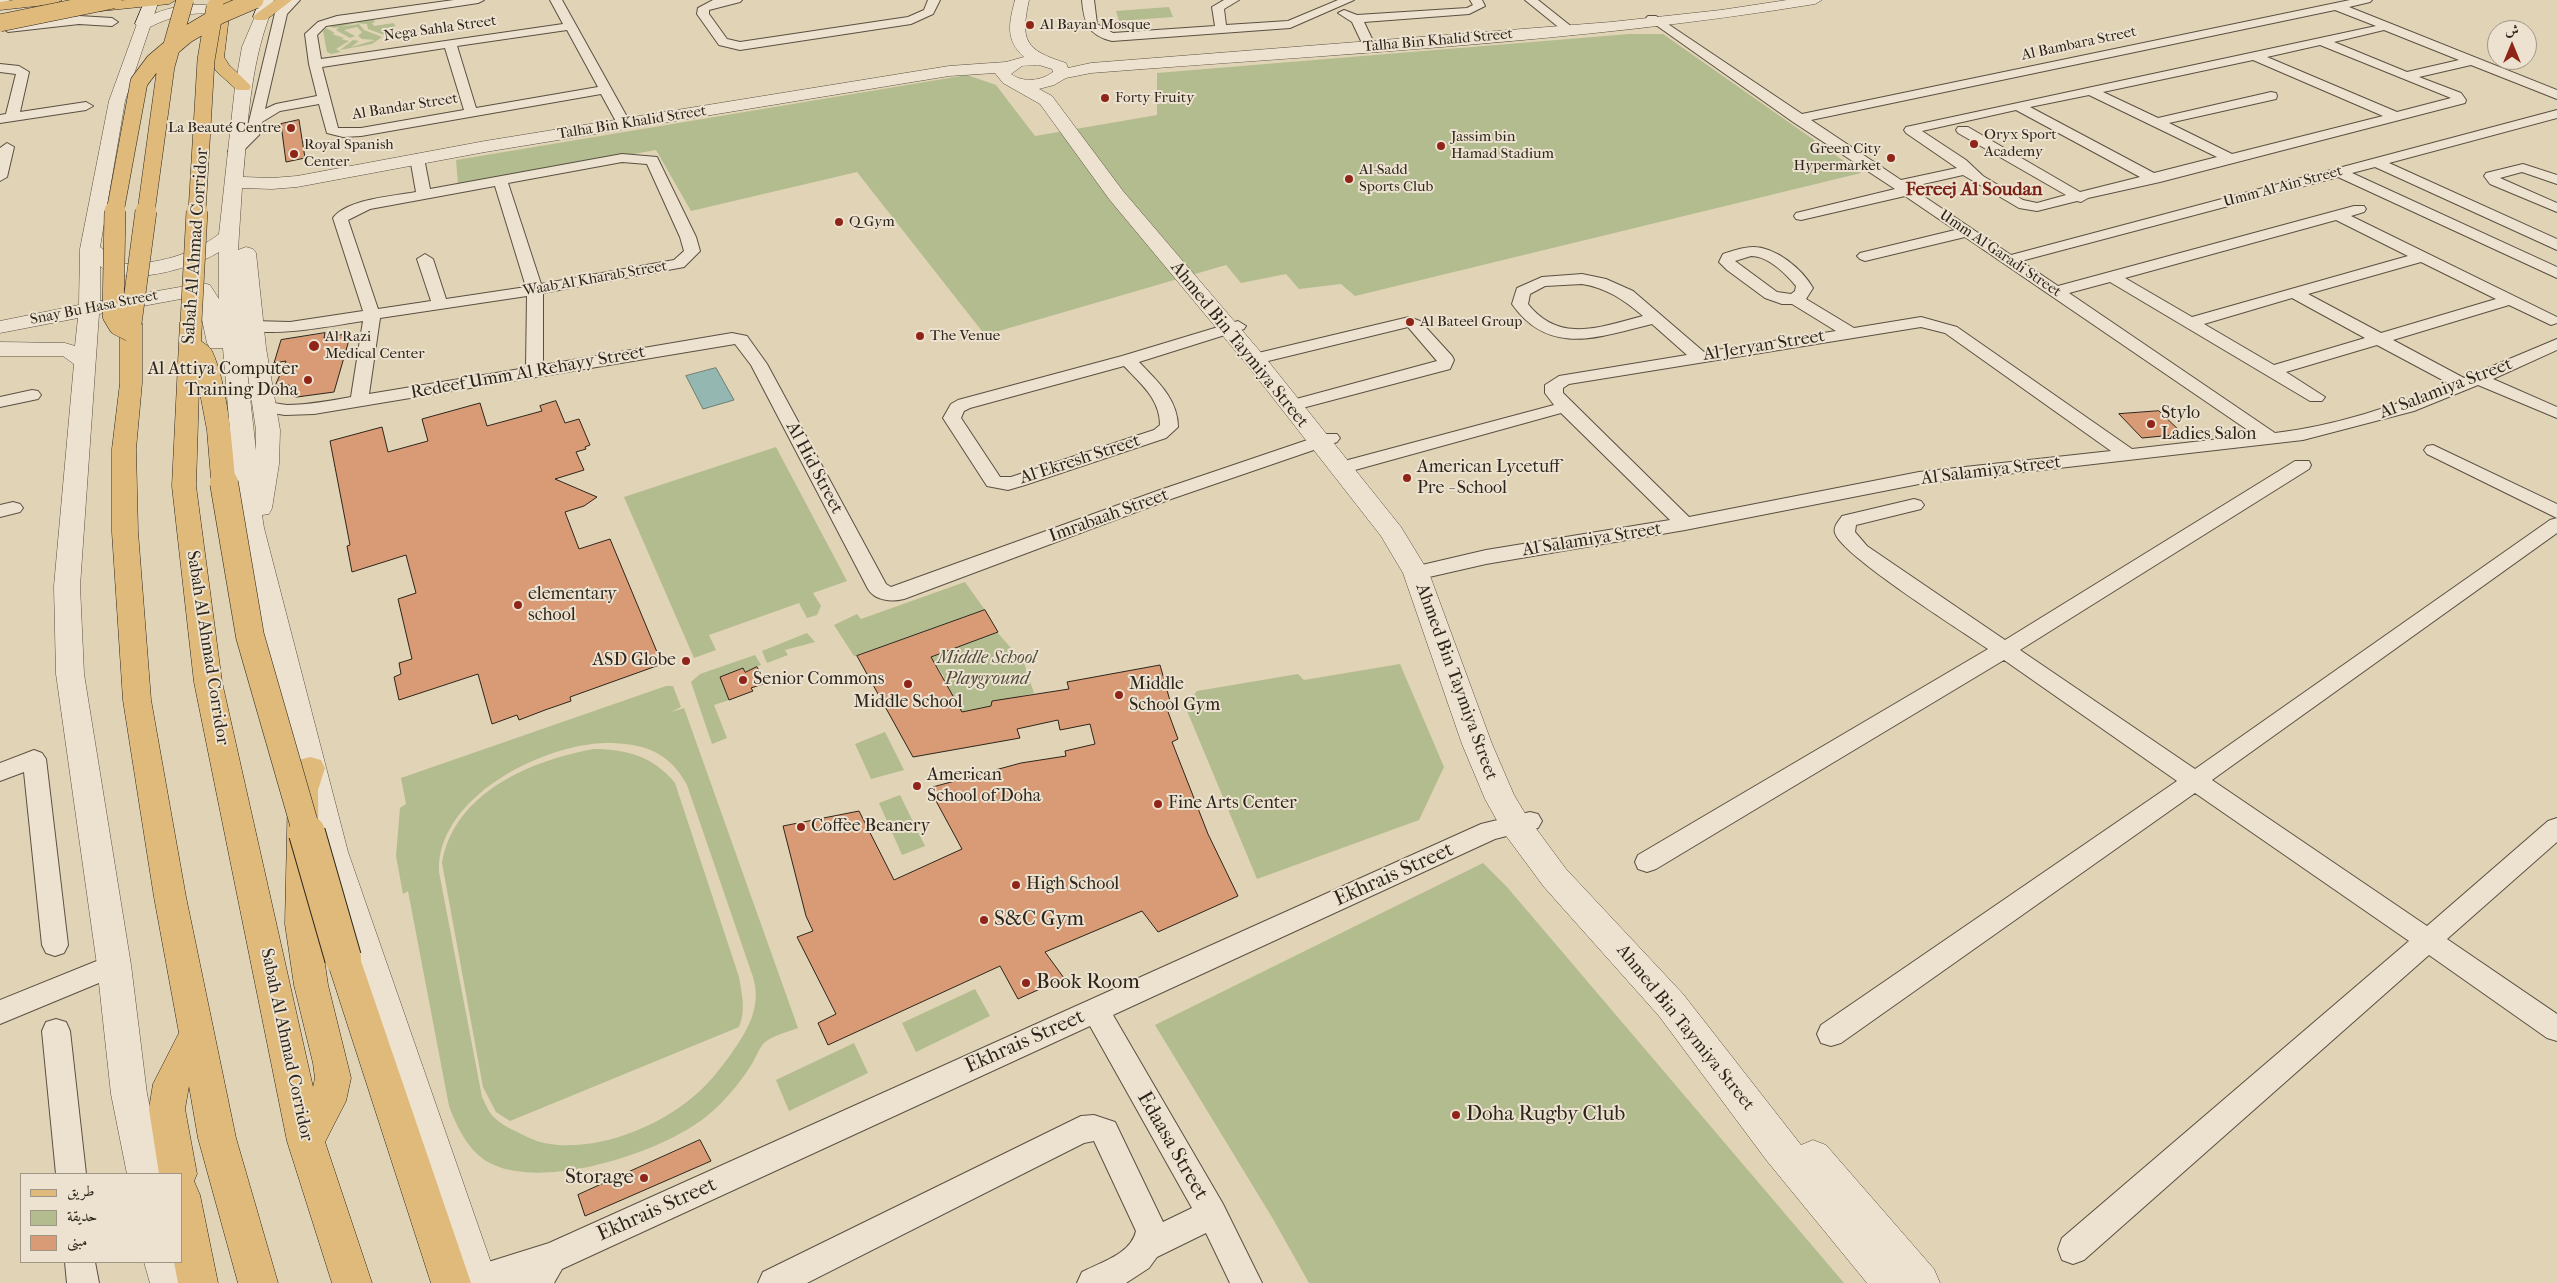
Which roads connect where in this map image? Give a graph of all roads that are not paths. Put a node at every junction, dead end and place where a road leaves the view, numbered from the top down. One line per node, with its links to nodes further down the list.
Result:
1 (5, 0): 26 (street)
2 (55, 0): 28 (main road)
3 (114, 0): 37 (main road, bridge)
4 (130, 0): 32 (main road)
5 (169, 0): 31 (main road)
6 (177, 0): 31 (main road)
7 (185, 0): 120 (main road, bridge)
8 (255, 0): 120 (main road, bridge)
9 (267, 0): 33 (street, Sabah Al Ahmad Corridor)
10 (285, 0): 33 (main road)
11 (294, 0): 67 (street)
12 (478, 0): 49 (street, Al Bandar Street)
13 (556, 0): 38 (street)
14 (736, 0): 15 (street)
15 (934, 0)
16 (1013, 0): 52 (street)
17 (1022, 0): 51 (street, Ahmed Bin Taymiya Street)
18 (1088, 0): 41 (street)
19 (1234, 0): 41 (street)
20 (1348, 0): 30 (street)
21 (1476, 0): 34 (street)
22 (1531, 0): 39 (street)
23 (1785, 0): 35 (street, Talha Bin Khalid Street)
24 (1815, 0): 35 (street, Talha Bin Khalid Street)
25 (2366, 0): 29 (street, Al Bambara Street)
26 (0, 1)
27 (222, 4): 31 (street); 55 (main road); 121 (main road, Sabah Al Ahmad Corridor, bridge)
28 (0, 6)
29 (2336, 6): 47 (street); 48 (street, Al Bambara Street)
30 (1332, 7): 34 (street); 41 (street)
31 (148, 10): 32 (main road); 32 (main road); 97 (street)
32 (5, 16)
33 (261, 17): 55 (street, Sabah Al Ahmad Corridor)
34 (1356, 19): 43 (street)
35 (1655, 20): 39 (street, Talha Bin Khalid Street); 68 (street, Umm Al Garadi Street)
36 (112, 22): 40 (street)
37 (0, 23)
38 (570, 26): 45 (street, Nega Sahla Street); 56 (street)
39 (1568, 28): 43 (street, Talha Bin Khalid Street); 51 (street, Talha Bin Khalid Street)
40 (0, 29)
41 (1221, 29)
42 (2379, 29): 44 (street)
43 (1367, 41): 51 (street, Talha Bin Khalid Street)
44 (2321, 42): 46 (street); 53 (street)
45 (450, 44): 49 (street, Nega Sahla Street); 63 (street)
46 (2256, 56): 54 (street); 65 (street)
47 (2471, 60): 53 (street); 58 (street)
48 (2064, 63): 54 (street); 68 (street, Al Bambara Street)
49 (315, 64): 60 (street, Al Bandar Street)
50 (0, 68): 66 (street)
51 (1052, 69): 52 (street); 52 (street); 118 (street, Ahmed Bin Taymiya Street)
52 (1012, 74): 70 (street, Talha Bin Khalid Street); 118 (street, Ahmed Bin Taymiya Street)
53 (2405, 76): 65 (street)
54 (2113, 86): 57 (street)
55 (243, 87): 73 (street, Sabah Al Ahmad Corridor)
56 (605, 90): 63 (street, Al Bandar Street); 70 (street)
57 (2092, 91): 62 (street); 69 (street)
58 (2557, 95)
59 (2271, 96): 69 (street)
60 (323, 99): 63 (street, Al Bandar Street); 67 (street)
61 (86, 106): 66 (street)
62 (2018, 106): 78 (street); 83 (street)
63 (471, 113)
64 (2557, 114): 77 (street, Umm Al Ain Street)
65 (2397, 117): 76 (street)
66 (6, 118)
67 (256, 119): 73 (street)
68 (1798, 119): 87 (street, Umm Al Garadi Street)
69 (2156, 122): 76 (street)
70 (624, 124): 75 (street, Talha Bin Khalid Street)
71 (1963, 130): 74 (street)
72 (7, 147): 80 (street)
73 (235, 151): 85 (street, Sabah Al Ahmad Corridor)
74 (2005, 154): 78 (street); 89 (street)
75 (417, 158): 86 (street, Talha Bin Khalid Street); 88 (street)
76 (2232, 159): 83 (street)
77 (2376, 162): 79 (street, Umm Al Ain Street); 96 (street)
78 (1965, 167): 82 (street); 87 (street)
79 (2339, 172): 101 (street, Umm Al Ain Street); 102 (street)
80 (0, 177)
81 (500, 179): 88 (street, Waab Al Kharab Street); 104 (street); 104 (street, Waab Al Kharab Street)
82 (1978, 179): 87 (street); 89 (street)
83 (2154, 179): 89 (street)
84 (2557, 180): 90 (street)
85 (233, 181): 86 (street, Talha Bin Khalid Street); 95 (street, Sabah Al Ahmad Corridor)
86 (294, 181): 117 (street, Talha Bin Khalid Street)
87 (1906, 190): 93 (street); 94 (street, Umm Al Garadi Street)
88 (424, 195): 111 (street, Waab Al Kharab Street)
89 (2081, 198)
90 (2557, 208)
91 (2359, 209): 92 (street)
92 (2338, 215): 99 (street); 103 (street)
93 (1801, 216)
94 (1967, 232): 98 (street); 101 (street, Umm Al Garadi Street)
95 (228, 236): 97 (street); 107 (street, Sabah Al Ahmad Corridor)
96 (2557, 244)
97 (90, 249): 112 (street); 116 (street)
98 (1865, 256)
99 (2420, 257): 106 (street); 109 (street)
100 (425, 259): 110 (street)
101 (2008, 260): 105 (street, Umm Al Garadi Street)
102 (2557, 273)
103 (2112, 277): 105 (street); 115 (street)
104 (535, 290): 110 (street, Waab Al Kharab Street); 134 (street)
105 (2056, 292): 148 (street, Umm Al Garadi Street)
106 (2294, 293): 115 (street); 123 (street)
107 (220, 299): 112 (street, Snay Bu Hasa Street); 157 (street, Sabah Al Ahmad Corridor)
108 (1795, 299): 122 (street)
109 (2510, 300): 114 (street); 123 (street)
110 (440, 305): 111 (street, Waab Al Kharab Street)
111 (372, 315): 119 (street, Waab Al Kharab Street); 138 (street)
112 (88, 318): 116 (street, Snay Bu Hasa Street); 125 (street, Snay Bu Hasa Street); 132 (street)
113 (1652, 319): 113 (street); 130 (street)
114 (2551, 320)
115 (2189, 323): 133 (street)
116 (0, 325)
117 (253, 326): 119 (street, Waab Al Kharab Street); 127 (street)
118 (1234, 327): 129 (street, Ahmed Bin Taymiya Street); 131 (street, Al Ekresh Street); 141 (street, Ahmed Bin Taymiya Street)
119 (290, 328): 127 (street, Waab Al Kharab Street)
120 (131, 331): 174 (main road)
121 (190, 332): 176 (main road, Sabah Al Ahmad Corridor); 187 (main road, bridge)
122 (1849, 332): 130 (street, Al Jeryan Street); 150 (street, Al Jeryan Street)
123 (2379, 339): 133 (street); 135 (street)
124 (741, 340): 134 (street, Redeef Umm Al Rehayy Street); 159 (street, Al Hid Street)
125 (0, 343)
126 (2557, 344): 135 (street, Al Salamiya Street)
127 (255, 348): 142 (street)
128 (0, 349): 132 (street)
129 (1264, 357): 141 (street, Ahmed Bin Taymiya Street); 141 (street)
130 (1699, 357): 144 (street, Al Jeryan Street)
131 (1128, 360): 131 (street, Al Ekresh Street)
132 (84, 361): 169 (street)
133 (2272, 371): 137 (street)
134 (535, 372): 138 (street, Redeef Umm Al Rehayy Street)
135 (2480, 379): 140 (street); 145 (street); 148 (street, Al Salamiya Street)
136 (32, 396): 139 (street)
137 (2316, 397)
138 (359, 401): 143 (street, Redeef Umm Al Rehayy Street)
139 (0, 402)
140 (2557, 402)
141 (1296, 405): 147 (street, Ahmed Bin Taymiya Street)
142 (265, 407): 143 (street, Redeef Umm Al Rehayy Street); 146 (street)
143 (314, 408): 146 (street, Redeef Umm Al Rehayy Street)
144 (1565, 408): 151 (street); 155 (street, Al Jeryan Street)
145 (2557, 413)
146 (268, 430): 157 (street)
147 (1324, 440): 151 (street, Ahmed Bin Taymiya Street); 158 (street, Ahmed Bin Taymiya Street); 159 (street, Imrabaah Street)
148 (2274, 440): 150 (street, Al Salamiya Street)
149 (2432, 450): 154 (street)
150 (2129, 455): 155 (street, Al Salamiya Street)
151 (1355, 464): 158 (street, Ahmed Bin Taymiya Street)
152 (2302, 465): 160 (street)
153 (1914, 505): 160 (street)
154 (2557, 512)
155 (1686, 524): 158 (street, Al Salamiya Street)
156 (2557, 524): 163 (street)
157 (251, 528): 161 (street, Sabah Al Ahmad Corridor)
158 (1425, 571): 164 (street, Ahmed Bin Taymiya Street)
159 (888, 594)
160 (2004, 650): 163 (street); 166 (street)
161 (310, 768): 176 (main road); 187 (street, Sabah Al Ahmad Corridor)
162 (0, 772): 168 (street)
163 (2196, 780): 167 (street); 175 (street)
164 (1522, 822): 170 (street, Ekhrais Street); 196 (street, Ahmed Bin Taymiya Street); 197 (street, Ahmed Bin Taymiya Street)
165 (2557, 828): 167 (street)
166 (1647, 862)
167 (2428, 941): 172 (street); 183 (street)
168 (55, 945)
169 (114, 965): 171 (street); 178 (street)
170 (1096, 1010): 181 (street, Edaasa Street); 186 (street, Ekhrais Street)
171 (0, 1012)
172 (2557, 1029)
173 (56, 1031): 177 (street)
174 (197, 1033): 179 (main road); 191 (main road)
175 (1831, 1034)
176 (306, 1141): 192 (main road, Sabah Al Ahmad Corridor)
177 (71, 1173)
178 (146, 1173)
179 (178, 1173)
180 (182, 1200): 190 (main road)
181 (1212, 1214): 182 (street); 195 (street, Edaasa Street)
182 (1150, 1245): 193 (street); 194 (street)
183 (2073, 1249)
184 (80, 1263): 188 (street)
185 (164, 1263): 189 (street)
186 (543, 1271): 187 (street, Ekhrais Street)
187 (469, 1282)
188 (83, 1283)
189 (170, 1283)
190 (198, 1283)
191 (258, 1283)
192 (352, 1283)
193 (774, 1283)
194 (1093, 1283)
195 (1246, 1283)
196 (1893, 1283)
197 (1920, 1283)

